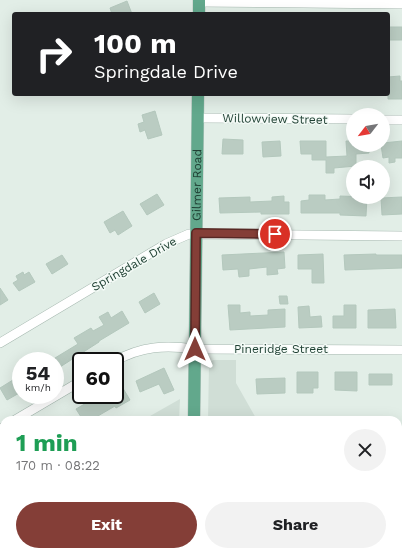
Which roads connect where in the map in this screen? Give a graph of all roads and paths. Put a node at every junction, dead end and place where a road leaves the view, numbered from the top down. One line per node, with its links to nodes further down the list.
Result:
1 (199, 1): 2 (street); 3 (main road)
2 (402, 4)
3 (199, 12)
4 (198, 96): 5 (main road, Gilmer Road)
5 (198, 118): 6 (street, Willowview Street); 9 (main road, Gilmer Road)
6 (346, 119)
7 (390, 120): 8 (street)
8 (402, 120)
9 (196, 233): 10 (street, Springdale Drive); 11 (street, Springdale Drive); 12 (main road, Gilmer Road)
10 (402, 236)
11 (0, 343)
12 (195, 349): 13 (street, Pineridge Street); 14 (street, Pineridge Street); 17 (main road, Gilmer Road)
13 (402, 350)
14 (124, 356)
15 (72, 386): 16 (street)
16 (22, 416)
17 (194, 416)

